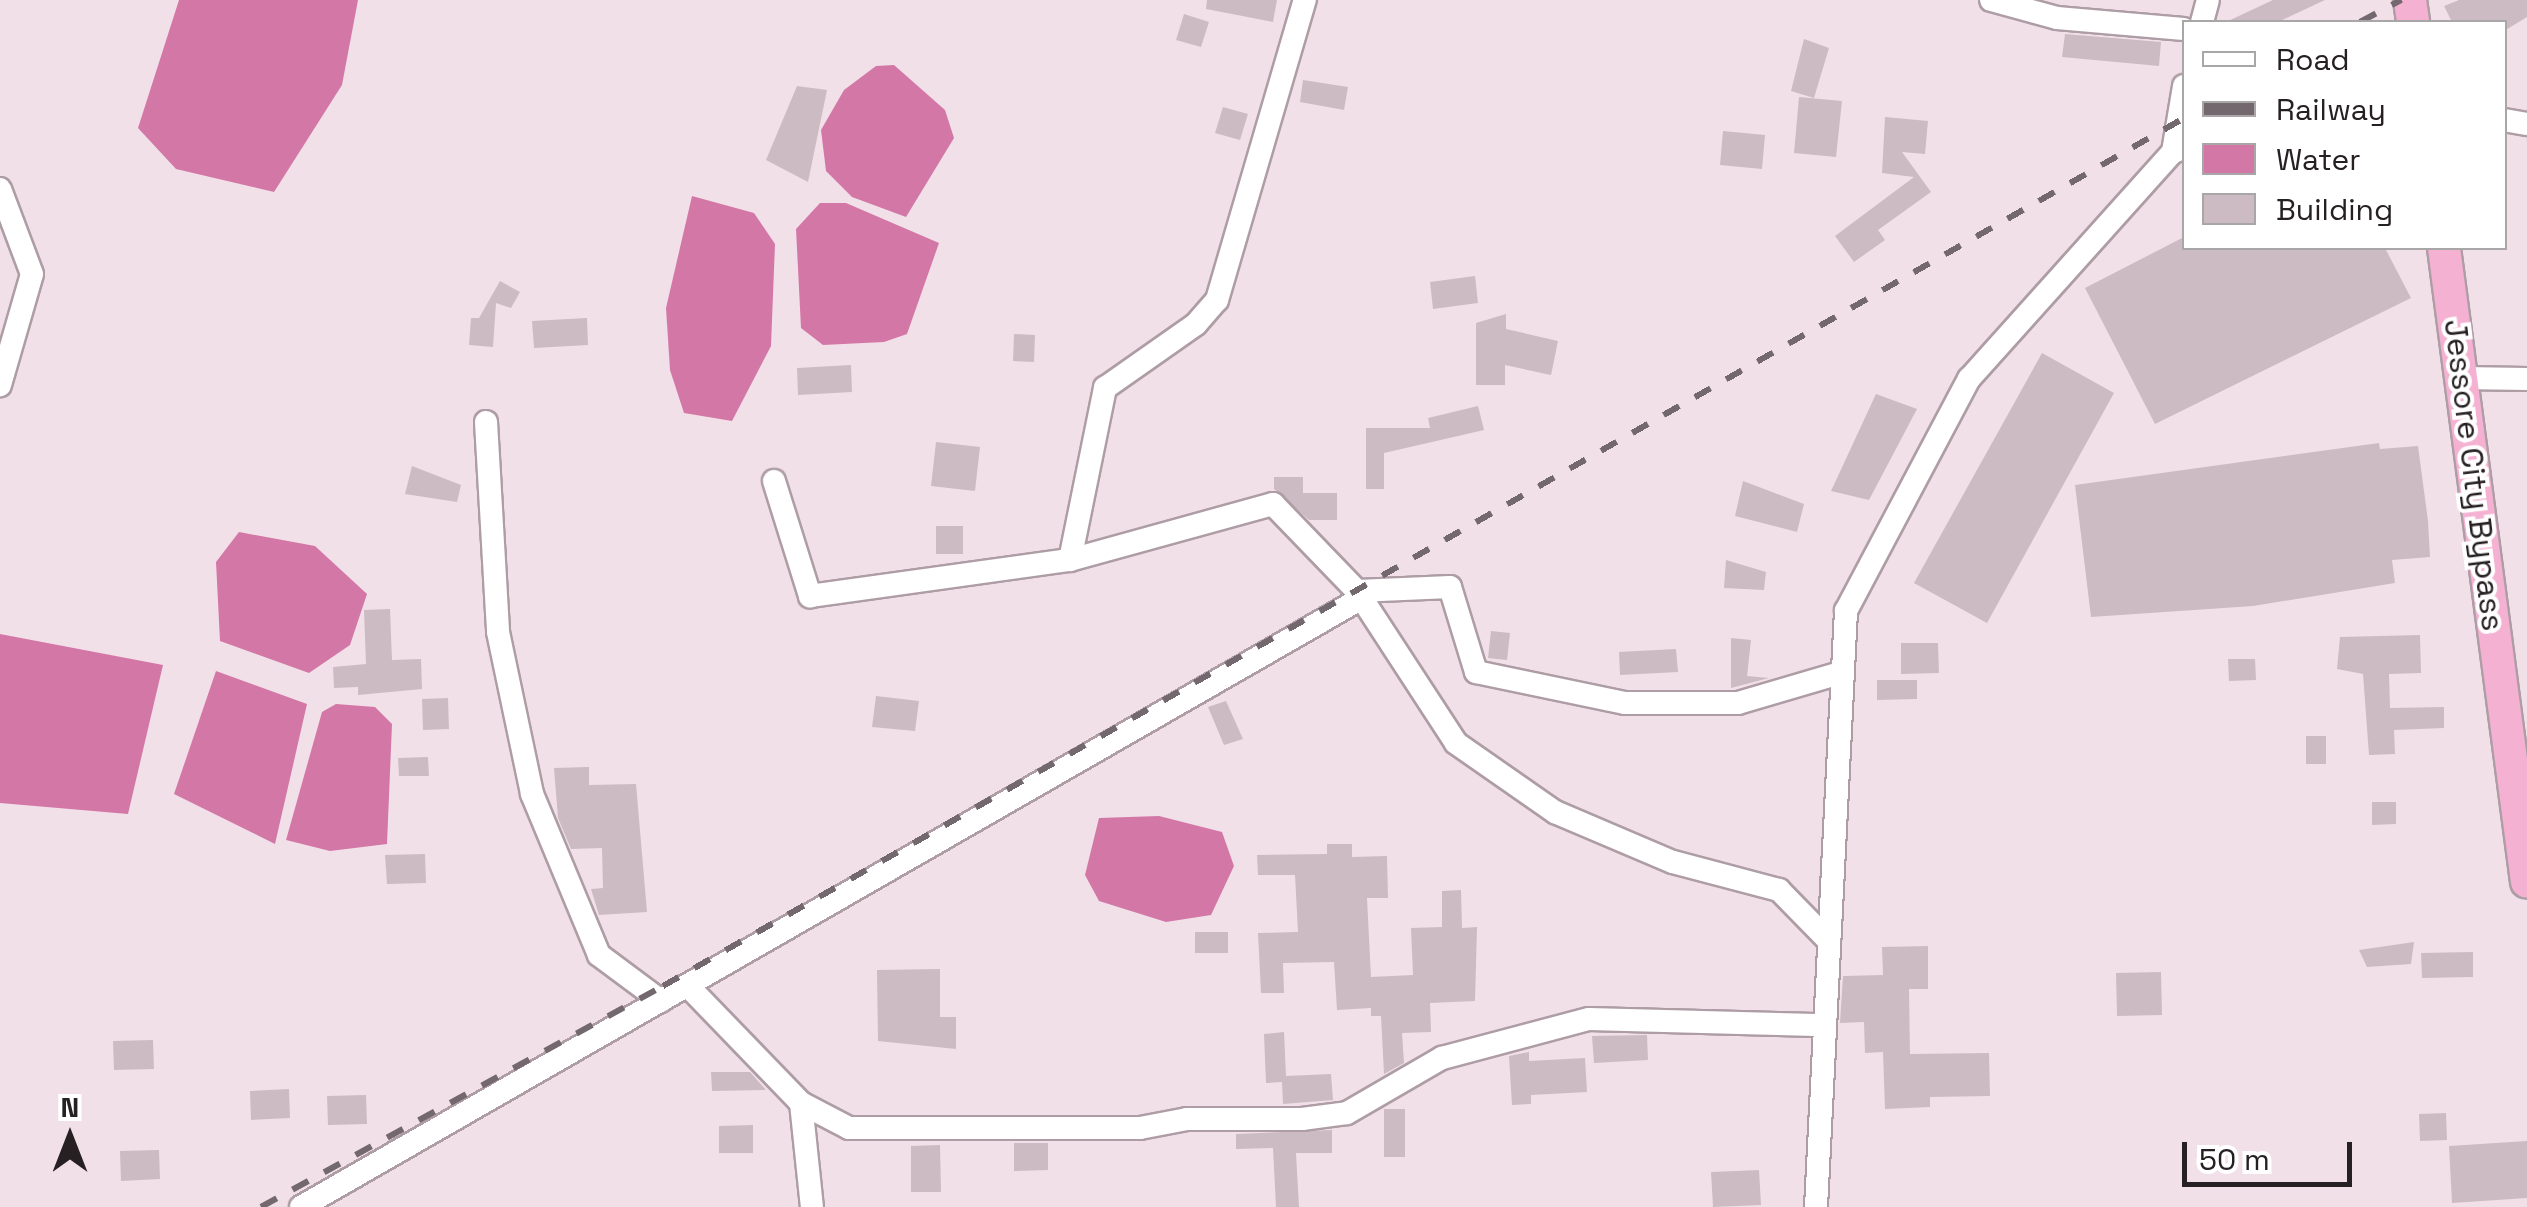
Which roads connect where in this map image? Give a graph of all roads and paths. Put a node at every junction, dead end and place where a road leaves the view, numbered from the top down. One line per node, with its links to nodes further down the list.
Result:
1 (1306, 0): 13 (street)
2 (1991, 0): 3 (street)
3 (2182, 29)
4 (2182, 112): 5 (street)
5 (2179, 150): 15 (street)
6 (0, 189): 10 (street)
7 (2444, 250): 8 (highway, Jessore City Bypass)
8 (2461, 378): 9 (street); 16 (highway, Jessore City Bypass)
9 (2527, 379)
10 (0, 385)
11 (486, 422): 20 (street)
12 (774, 481): 13 (street)
13 (1070, 560): 14 (street)
14 (1360, 594): 15 (street); 18 (street); 19 (street)
15 (1843, 672): 18 (street)
16 (2524, 829): 17 (highway, Jessore City Bypass)
17 (2527, 882)
18 (1829, 941): 21 (street)
19 (688, 986): 20 (street); 22 (street)
20 (662, 1000): 23 (street)
21 (1825, 1024): 22 (street); 25 (street)
22 (801, 1103): 24 (street)
23 (301, 1207)
24 (812, 1207)
25 (1816, 1207)

